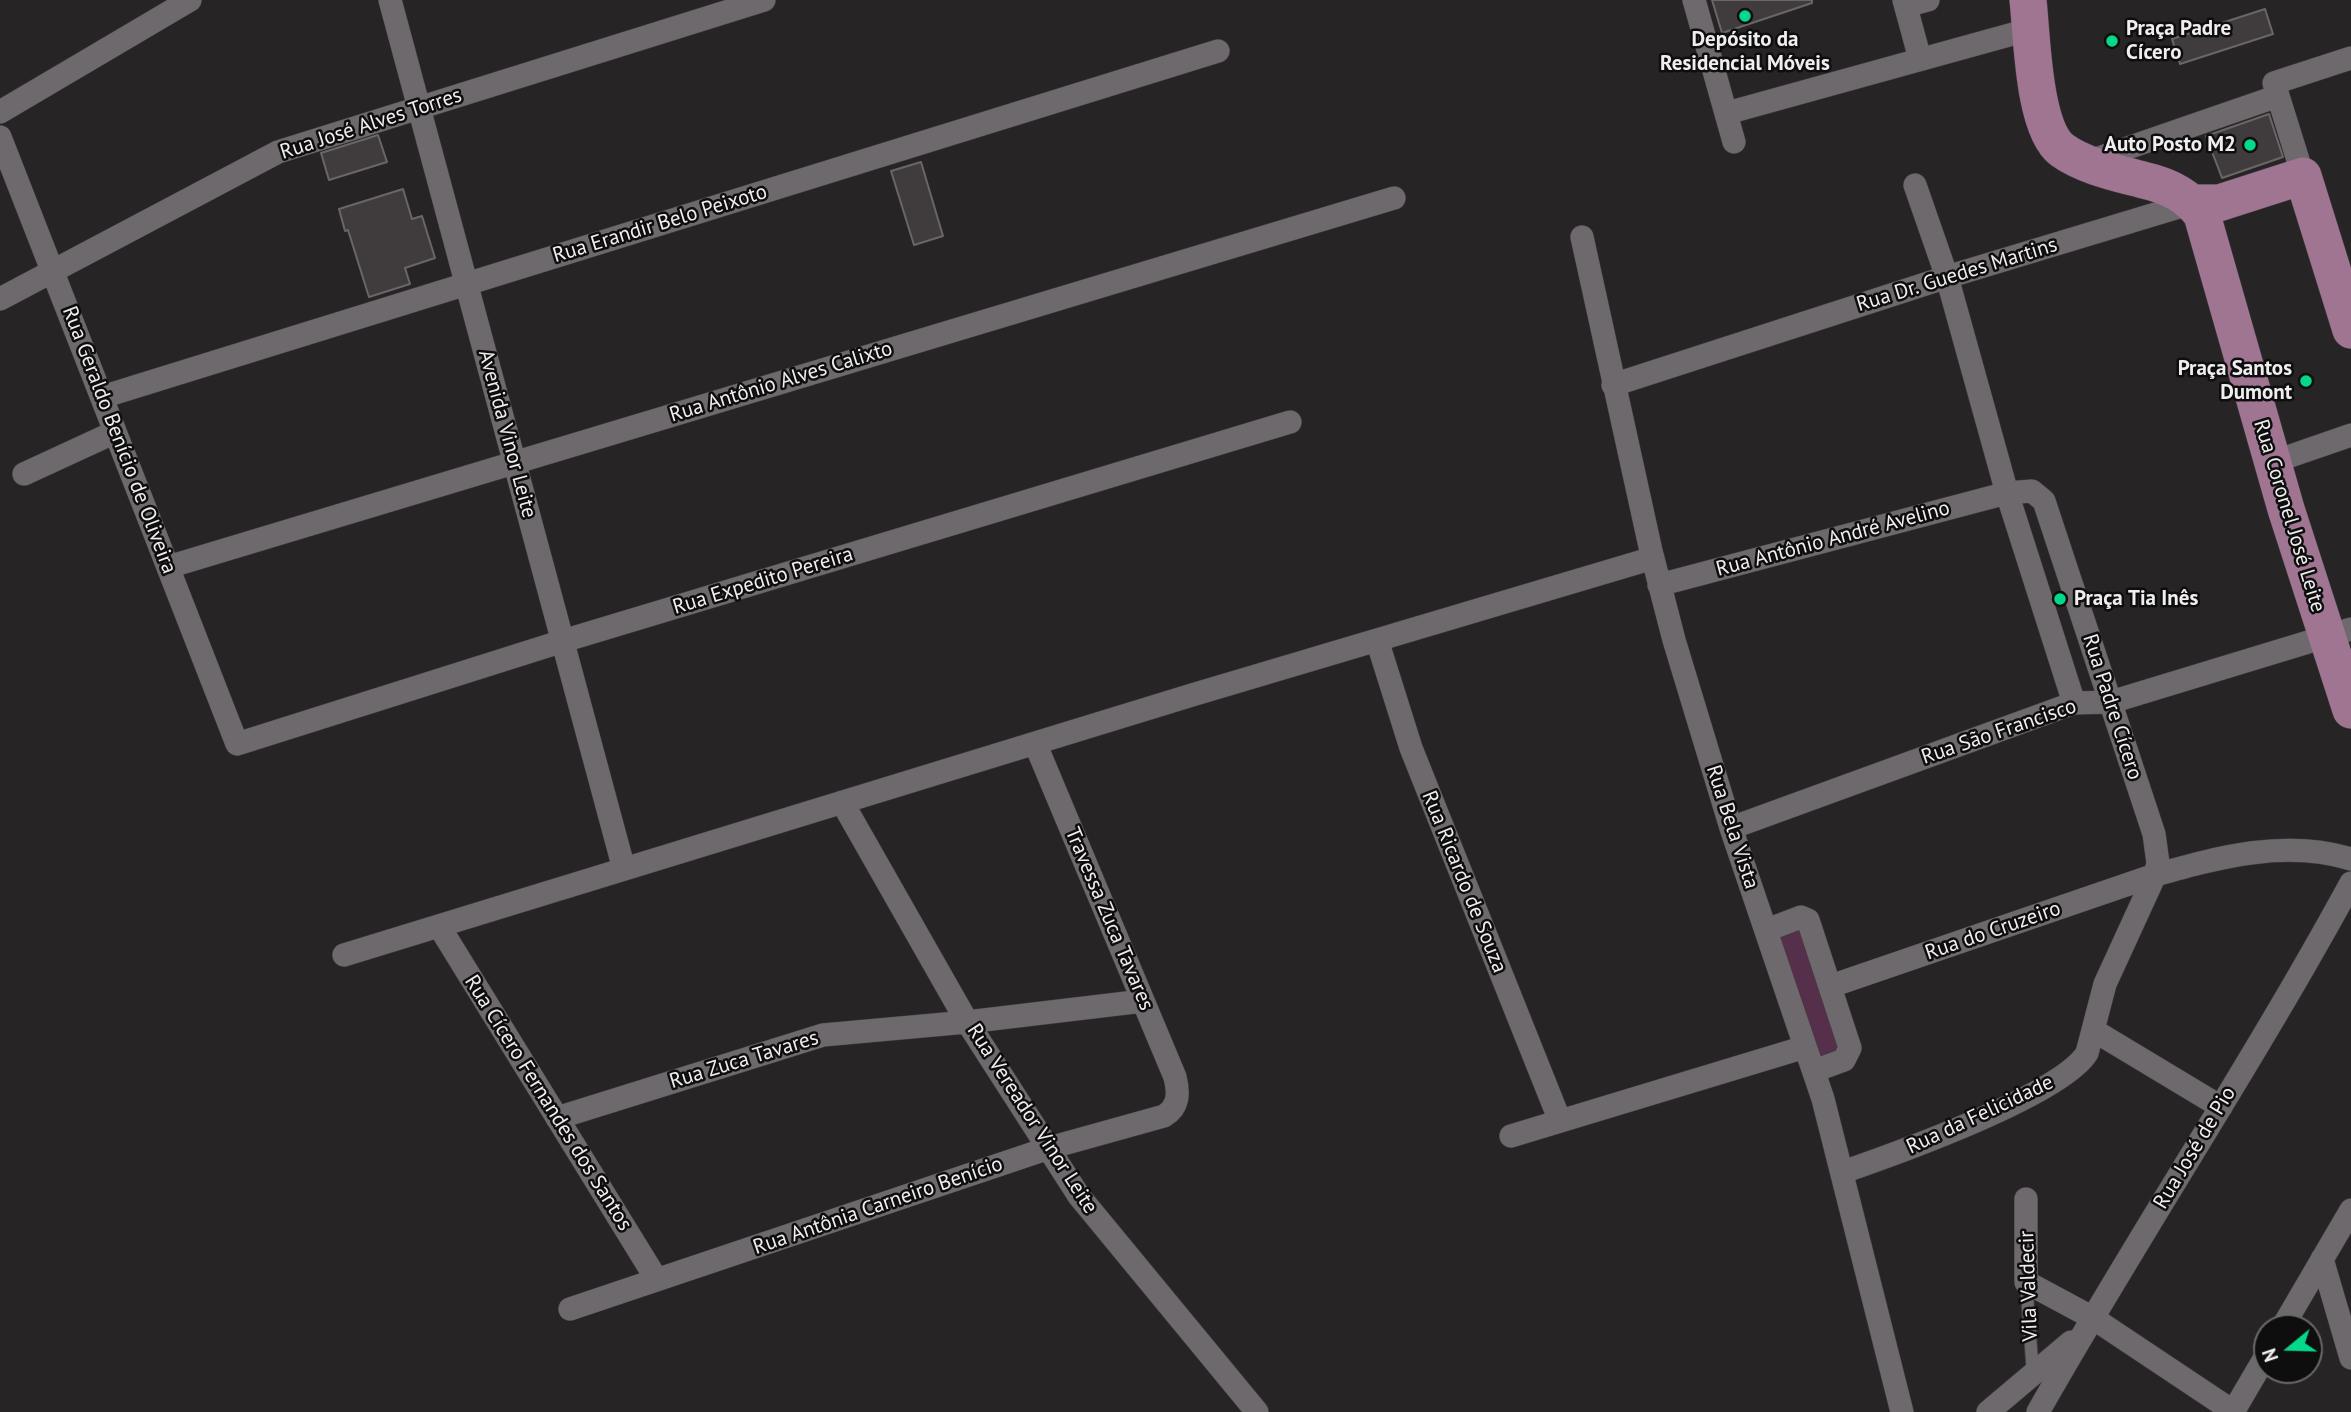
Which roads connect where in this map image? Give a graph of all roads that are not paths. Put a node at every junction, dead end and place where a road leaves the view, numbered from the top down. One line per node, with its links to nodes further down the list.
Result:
1 (190, 0): 12 (street)
2 (390, 0): 11 (street, Avenida Vinor Leite)
3 (764, 0): 11 (street, Rua José Alves Torres)
4 (1694, 0): 13 (street)
5 (1913, 2): 9 (street)
6 (2029, 14): 9 (street); 16 (main road)
7 (1218, 51): 24 (street, Rua Erandir Belo Peixoto)
8 (2351, 58): 10 (street)
9 (1920, 59): 13 (street)
10 (2276, 90): 16 (street); 17 (street)
11 (419, 108): 22 (street, Rua José Alves Torres); 24 (street, Avenida Vinor Leite)
12 (0, 111)
13 (1727, 113): 15 (street)
14 (0, 137): 22 (street, Rua Geraldo Benício de Oliveira)
15 (1734, 142)
16 (2087, 162): 20 (main road)
17 (2303, 176): 20 (main road, Rua Dr. Guedes Martins); 26 (main road)
18 (1915, 185): 23 (street, Rua Padre Cícero)
19 (1394, 198): 32 (street, Rua Antônio Alves Calixto)
20 (2192, 203): 23 (street, Rua Dr. Guedes Martins); 33 (main road, Rua Coronel José Leite)
21 (1582, 237): 27 (street, Rua Bela Vista)
22 (53, 271): 25 (street, Rua José Alves Torres); 28 (street, Rua Geraldo Benício de Oliveira)
23 (1947, 277): 27 (street, Rua Dr. Guedes Martins); 35 (street, Rua Padre Cícero)
24 (467, 284): 28 (street, Rua Erandir Belo Peixoto); 32 (street, Avenida Vinor Leite)
25 (0, 299)
26 (2351, 330)
27 (1614, 385): 36 (street, Rua Bela Vista)
28 (102, 397): 30 (street, Rua Geraldo Benício de Oliveira)
29 (1290, 422): 41 (street, Rua Expedito Pereira)
30 (115, 432): 34 (street); 37 (street, Rua Geraldo Benício de Oliveira)
31 (2351, 435): 33 (street)
32 (514, 462): 37 (street, Rua Antônio Alves Calixto); 41 (street, Avenida Vinor Leite)
33 (2273, 462): 39 (main road, Rua Coronel José Leite)
34 (24, 474)
35 (2007, 493): 38 (street, Rua Antônio André Avelino); 42 (street, Rua Padre Cícero); 43 (street, Rua Padre Cícero)
36 (1653, 558): 38 (street, Rua Bela Vista); 40 (street)
37 (168, 567): 46 (street, Rua Geraldo Benício de Oliveira)
38 (1660, 585): 48 (street, Rua Bela Vista)
39 (2339, 633): 42 (street, Rua São Francisco); 44 (main road, Rua Coronel José Leite)
40 (1377, 640): 45 (street); 65 (street, Rua Ricardo de Souza)
41 (563, 641): 46 (street, Rua Expedito Pereira); 50 (street, Avenida Vinor Leite)
42 (2111, 702): 43 (street, Rua São Francisco); 51 (street, Rua Padre Cícero)
43 (2074, 703): 48 (street, Rua São Francisco)
44 (2351, 710)
45 (1034, 743): 47 (street); 57 (street, Travessa Zuca Tavares)
46 (237, 744)
47 (842, 802): 50 (street); 58 (street, Rua Vereador Vinor Leite)
48 (1731, 828): 54 (street, Rua Bela Vista)
49 (2351, 859): 51 (street, Rua do Cruzeiro)
50 (624, 869): 53 (street)
51 (2155, 875): 56 (street, Rua do Cruzeiro); 59 (street, Rua da Felicidade)
52 (2351, 883): 63 (street, Rua José de Pio)
53 (439, 926): 55 (street); 64 (street, Rua Cícero Fernandes dos Santos)
54 (1767, 930): 56 (street); 60 (street, Rua Bela Vista)
55 (344, 955)
56 (1831, 986): 61 (street)
57 (1143, 1001): 58 (street, Rua Zuca Tavares); 62 (street, Travessa Zuca Tavares)
58 (967, 1022): 64 (street, Rua Zuca Tavares); 67 (street, Rua Vereador Vinor Leite)
59 (2093, 1030): 63 (street); 68 (street, Rua da Felicidade)
60 (1805, 1047): 61 (street, Rua Bela Vista); 65 (street)
61 (1814, 1072): 68 (street, Rua Bela Vista)
62 (1178, 1097): 67 (street, Rua Antônia Carneiro Benício)
63 (2221, 1107): 77 (street, Rua José de Pio)
64 (557, 1118): 72 (street, Rua Cícero Fernandes dos Santos)
65 (1560, 1121): 66 (street)
66 (1511, 1136)
67 (1049, 1148): 72 (street, Rua Antônia Carneiro Benício); 81 (street, Rua Vereador Vinor Leite)
68 (1843, 1172): 82 (street, Rua Bela Vista)
69 (2026, 1199): 73 (street, Vila Valdecir)
70 (2351, 1210): 71 (street)
71 (2322, 1259): 75 (street); 76 (street)
72 (657, 1280): 74 (street, Rua Antônia Carneiro Benício)
73 (2026, 1282): 77 (street); 79 (lane, Vila Valdecir)
74 (570, 1309)
75 (2290, 1314)
76 (2346, 1323): 78 (street)
77 (2089, 1325): 79 (street); 84 (street, Rua José de Pio); 85 (street)
78 (2351, 1358)
79 (2034, 1374): 83 (street)
80 (2253, 1379): 85 (street)
81 (1257, 1412)
82 (1902, 1412)
83 (1988, 1412)
84 (2038, 1412)
85 (2234, 1412)

